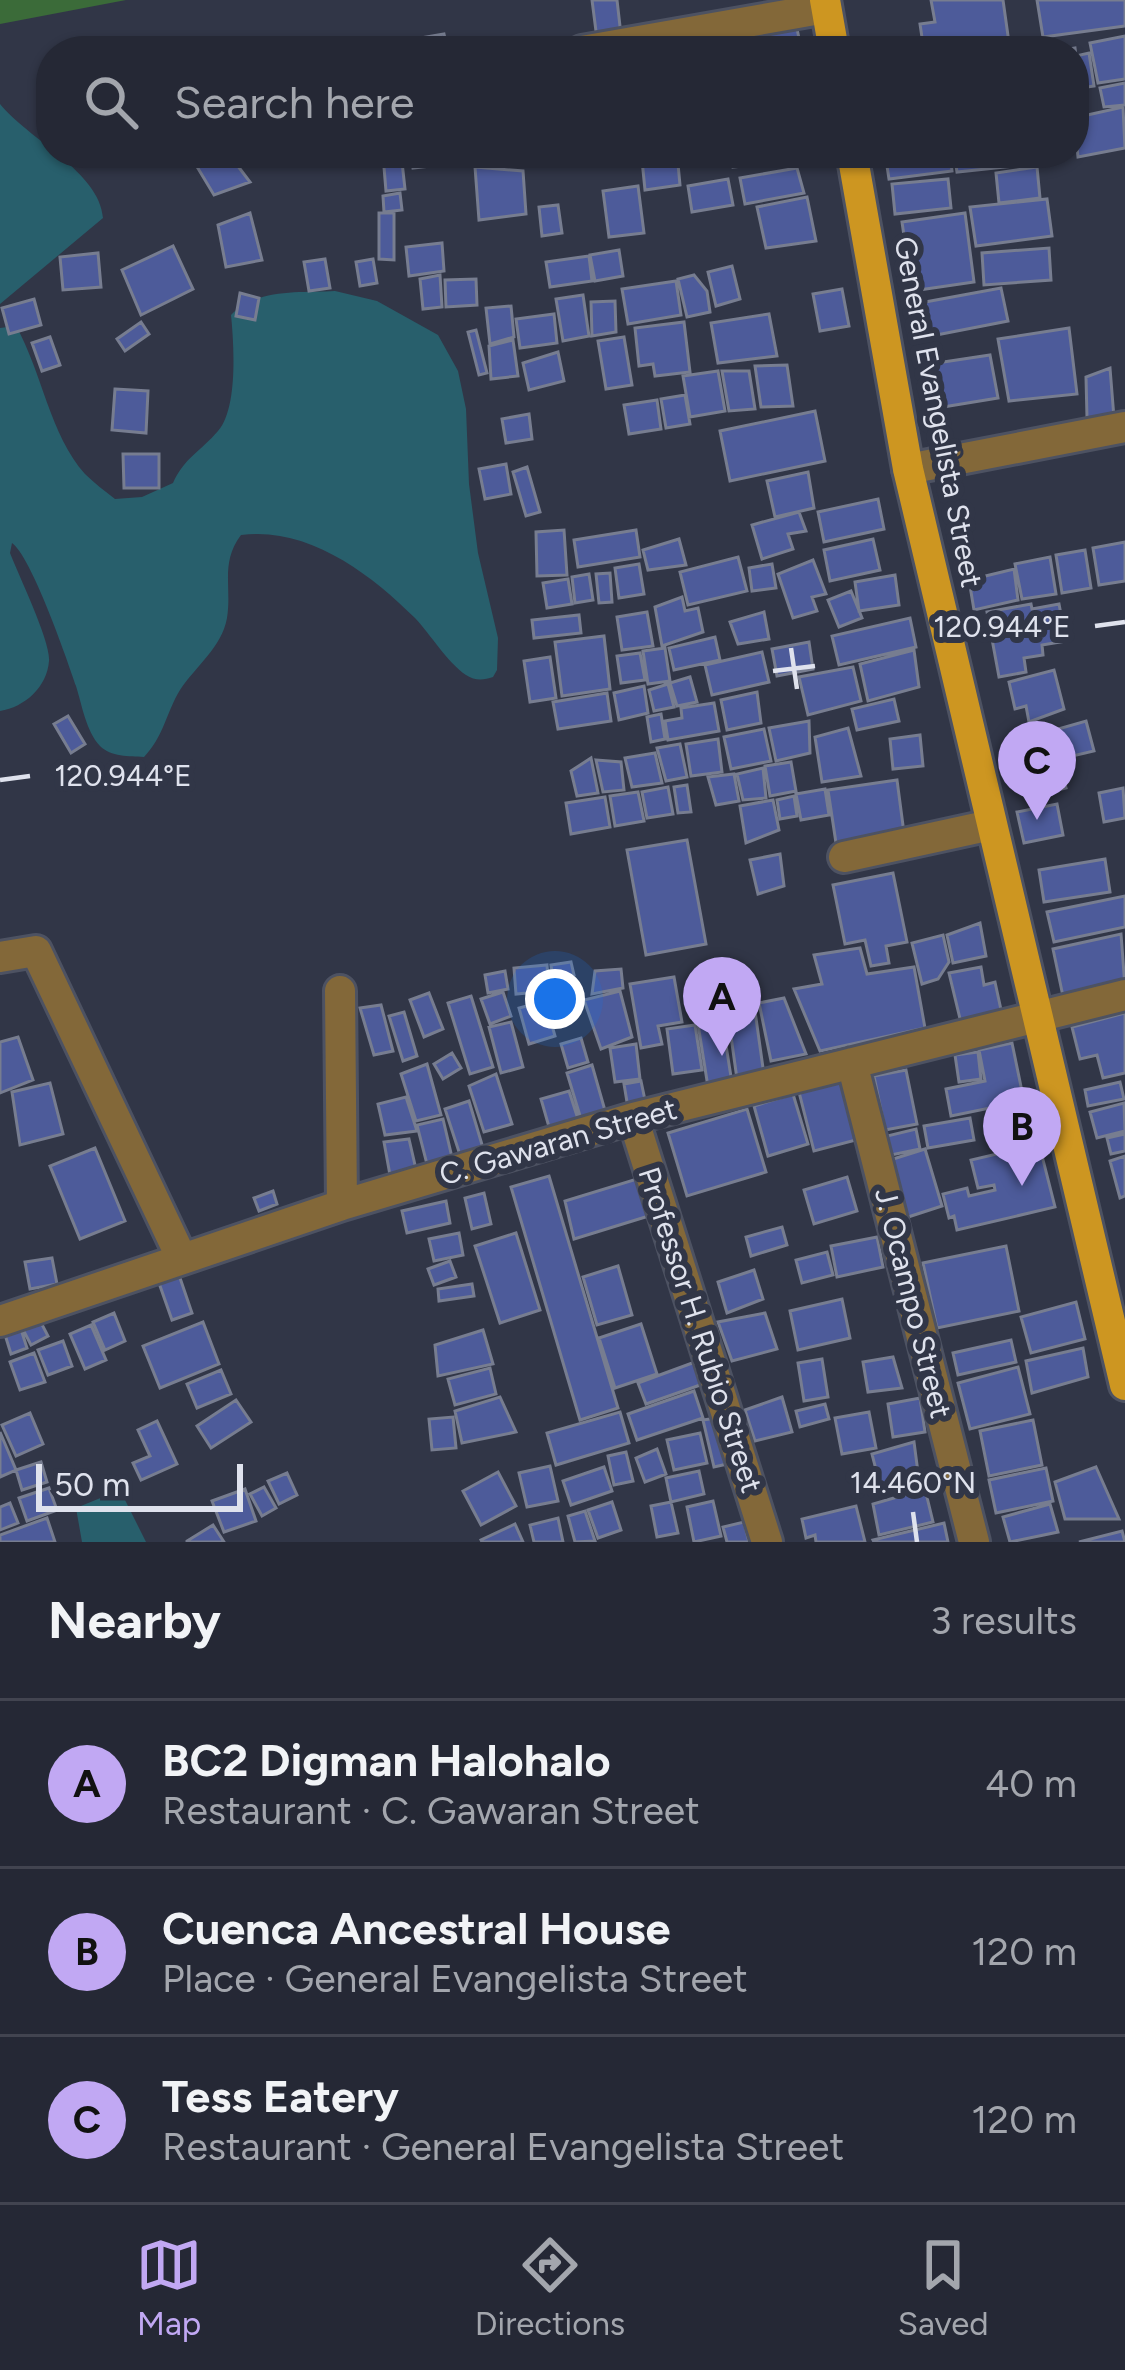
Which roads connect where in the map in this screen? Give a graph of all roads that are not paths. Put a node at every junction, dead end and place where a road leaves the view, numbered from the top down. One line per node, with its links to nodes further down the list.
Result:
1 (825, 4): 2 (street); 3 (main road)
2 (660, 36)
3 (831, 36)
4 (855, 168): 6 (main road, General Evangelista Street)
5 (1125, 428): 6 (street)
6 (908, 470): 7 (main road, General Evangelista Street)
7 (992, 825): 8 (street); 12 (main road, General Evangelista Street)
8 (844, 857)
9 (0, 957): 16 (street)
10 (340, 992): 15 (street)
11 (1125, 995): 12 (street, C. Gawaran Street)
12 (1036, 1018): 13 (street, C. Gawaran Street); 18 (main road, General Evangelista Street)
13 (852, 1063): 14 (street, C. Gawaran Street); 20 (street, J. Ocampo Street)
14 (633, 1118): 15 (street, C. Gawaran Street); 19 (street, Professor H. Rubio Street)
15 (343, 1205): 16 (street, C. Gawaran Street)
16 (182, 1259): 17 (street, C. Gawaran Street)
17 (0, 1321)
18 (1125, 1385)
19 (767, 1542)
20 (974, 1542)

